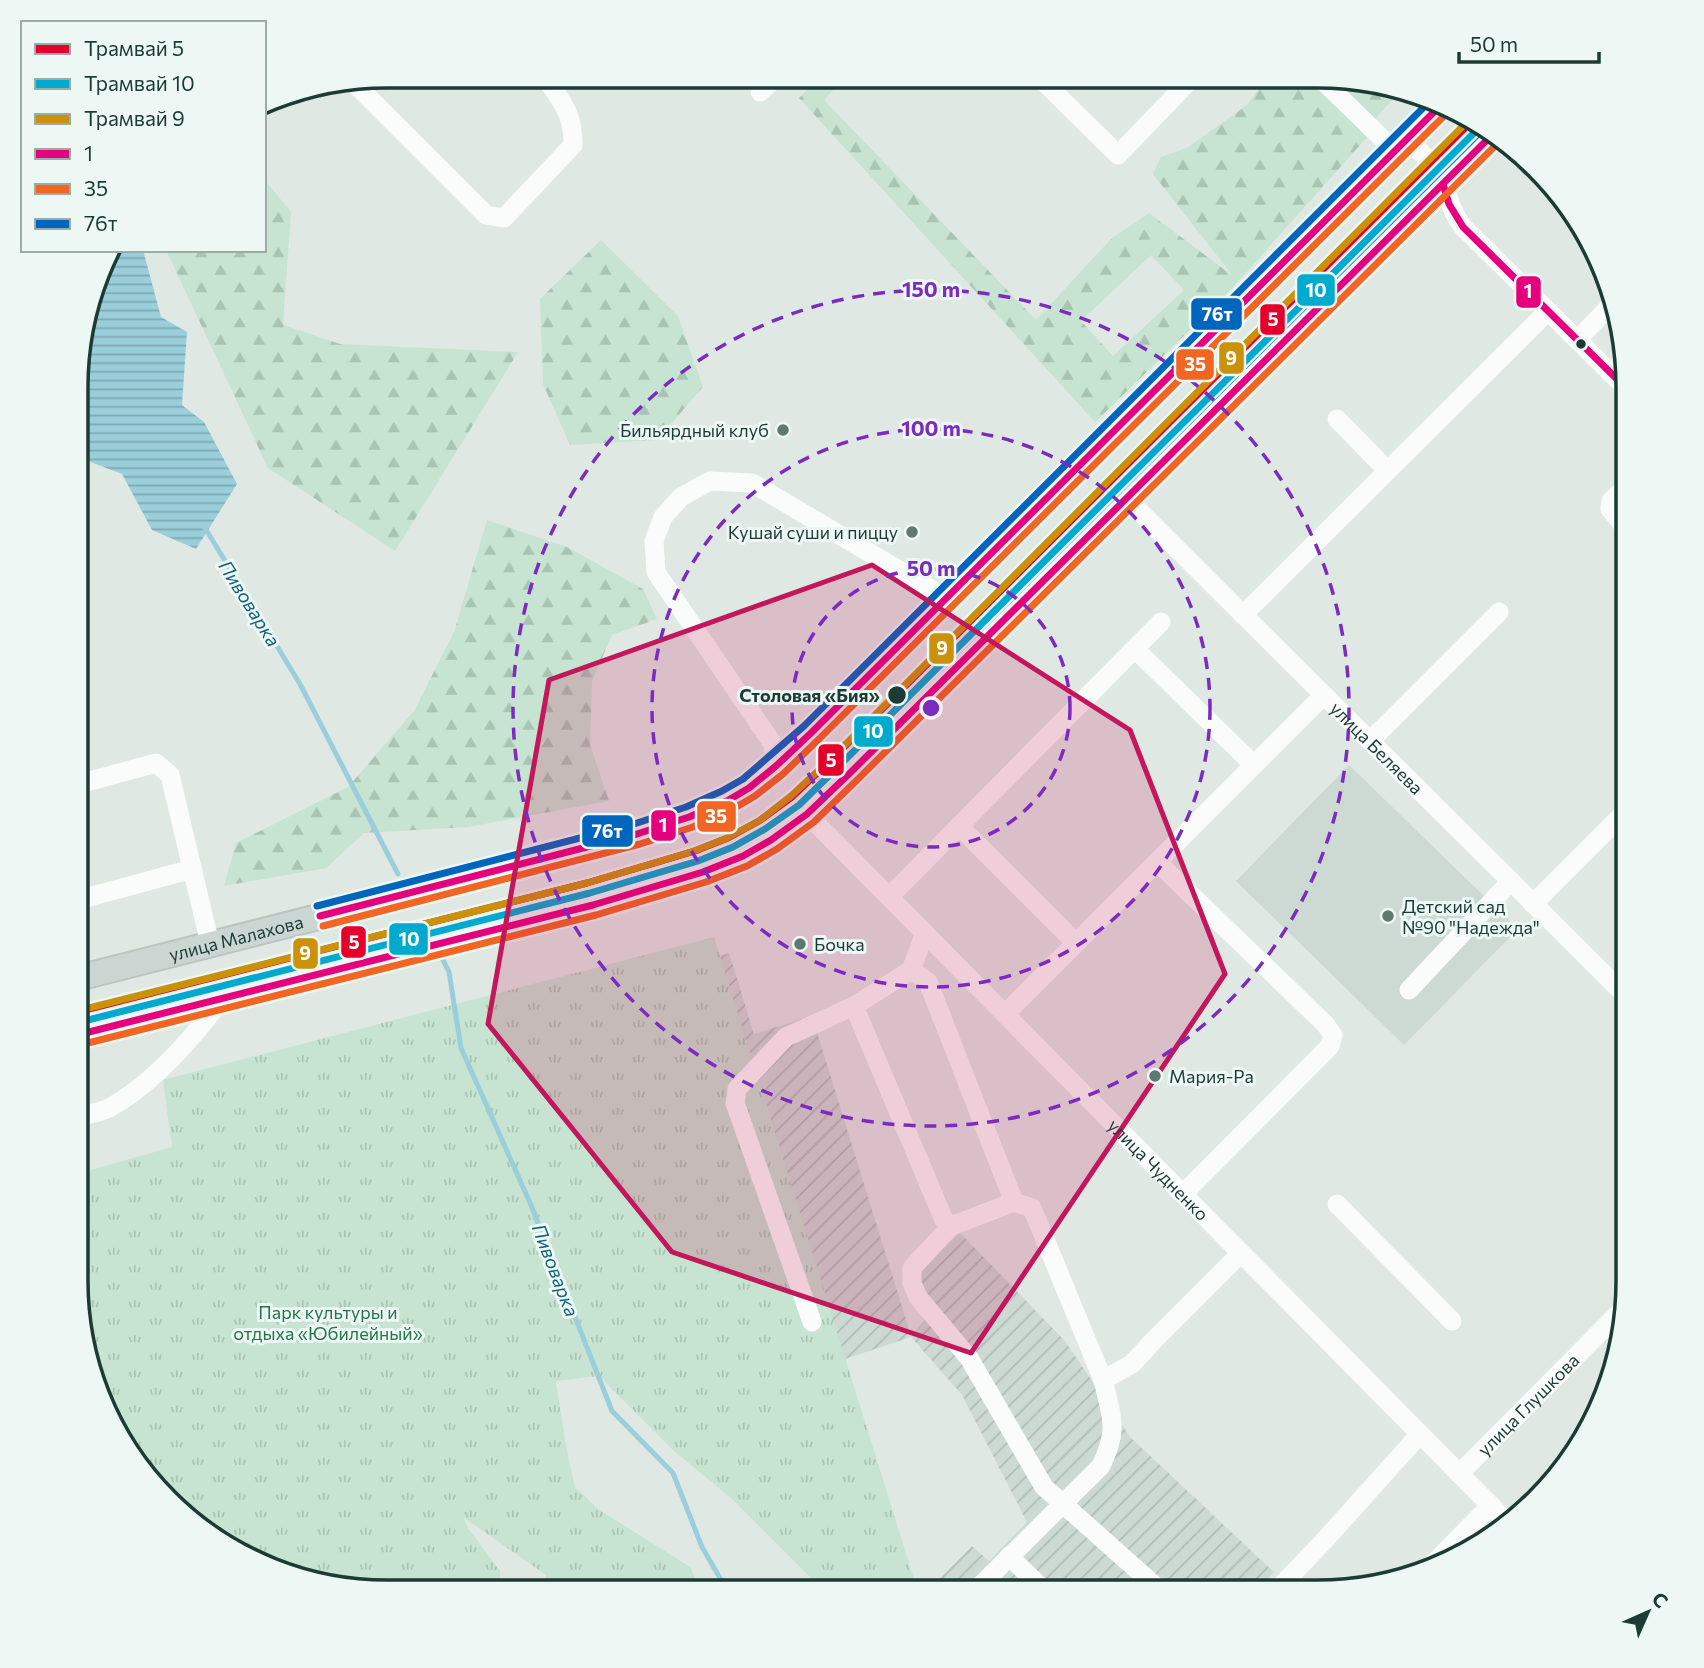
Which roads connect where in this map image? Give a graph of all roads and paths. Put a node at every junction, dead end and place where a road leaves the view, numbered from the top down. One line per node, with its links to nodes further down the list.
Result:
1 (557, 88): 6 (street)
2 (764, 88): 7 (street)
3 (1050, 88): 4 (street)
4 (1182, 88)
5 (1332, 88): 10 (street)
6 (360, 89)
7 (760, 92)
8 (1435, 111): 10 (main road, улица Малахова)
9 (1487, 140): 11 (main road)
10 (1401, 144): 11 (street); 21 (main road, улица Малахова)
11 (1443, 184): 13 (street); 19 (main road)
12 (1606, 310): 14 (street)
13 (1548, 311): 14 (street); 17 (street)
14 (1577, 340): 15 (street)
15 (1616, 378)
16 (1337, 419): 17 (street)
17 (1387, 470): 23 (street)
18 (1616, 496): 20 (street)
19 (1126, 498): 23 (street, улица Беляева); 31 (main road)
20 (1616, 516)
21 (946, 598): 29 (main road, улица Малахова); 29 (street)
22 (1499, 612): 27 (street)
23 (1243, 615): 26 (street, улица Беляева)
24 (1161, 622): 25 (street)
25 (1135, 649): 28 (street); 33 (street)
26 (1324, 695): 27 (street, улица Беляева); 28 (street)
27 (1370, 741): 36 (street, улица Беляева)
28 (1254, 765): 34 (street)
29 (769, 772): 42 (main road, улица Малахова)
30 (88, 782): 35 (street)
31 (807, 814): 38 (street, улица Чудненко); 47 (main road)
32 (1616, 820): 39 (street)
33 (959, 826): 38 (street); 41 (street)
34 (1157, 862): 41 (street); 52 (street)
35 (192, 869): 37 (street); 42 (street)
36 (1511, 881): 39 (street, улица Беляева); 46 (street)
37 (88, 897)
38 (889, 897): 40 (street, улица Чудненко)
39 (1533, 904): 45 (street, улица Беляева)
40 (925, 933): 43 (street); 49 (street, улица Чудненко)
41 (1076, 943): 49 (street)
42 (210, 944): 44 (main road, улица Малахова)
43 (911, 970): 48 (street); 53 (street)
44 (88, 975)
45 (1616, 986)
46 (1409, 990)
47 (222, 999): 50 (main road); 51 (street)
48 (854, 1006): 55 (street); 58 (street)
49 (1005, 1014): 52 (street, улица Чудненко)
50 (88, 1032)
51 (88, 1114)
52 (1183, 1194): 56 (street, улица Чудненко)
53 (1014, 1202): 55 (street); 60 (street)
54 (1337, 1204): 57 (street)
55 (951, 1226): 63 (street)
56 (1241, 1253): 60 (street); 61 (street, улица Чудненко)
57 (1452, 1321)
58 (812, 1322)
59 (1614, 1323): 62 (street, улица Глушкова)
60 (1103, 1380): 63 (street)
61 (1420, 1434): 62 (street, улица Чудненко); 71 (street)
62 (1459, 1474): 64 (street, улица Чудненко)
63 (1063, 1503): 67 (street); 70 (street)
64 (1491, 1505): 65 (street, улица Чудненко); 66 (street)
65 (1502, 1517)
66 (1444, 1553)
67 (1009, 1556): 68 (street); 69 (street)
68 (986, 1580)
69 (1034, 1580)
70 (1149, 1580)
71 (1287, 1580)

